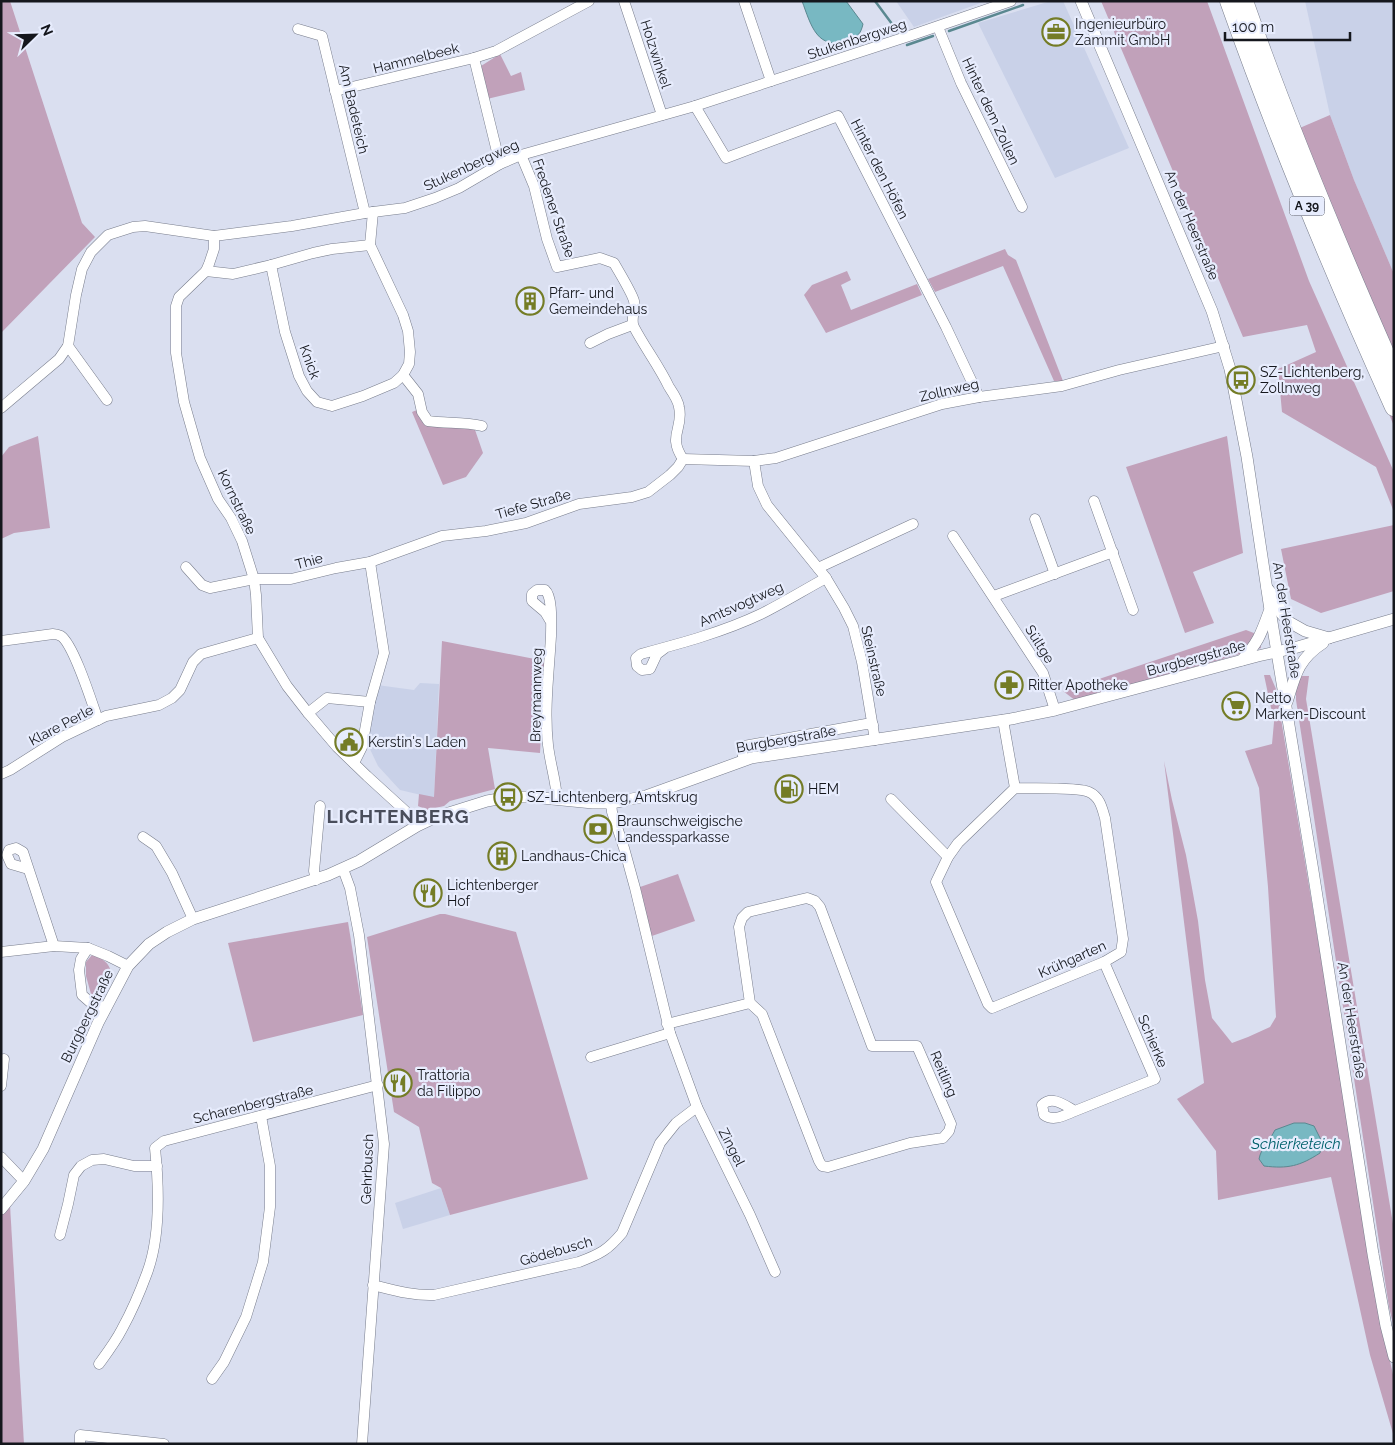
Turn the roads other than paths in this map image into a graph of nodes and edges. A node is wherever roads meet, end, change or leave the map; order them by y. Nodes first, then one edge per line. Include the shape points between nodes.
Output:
1 (589, 1) edge
2 (624, 1) edge
3 (744, 1) edge
4 (1011, 1) edge
5 (1081, 1) edge
6 (1229, 1) edge
7 (1244, 1) edge
8 (938, 27) junction
9 (298, 29) dead end
10 (474, 58) junction
11 (771, 81) junction
12 (336, 91) junction
13 (695, 106) junction
14 (662, 114) junction
15 (522, 155) junction
16 (500, 164) junction
17 (1022, 206) dead end
18 (369, 213) junction
19 (214, 236) junction
20 (370, 245) junction
21 (271, 265) junction
22 (206, 271) junction
23 (632, 325) junction
24 (590, 343) dead end
25 (68, 346) junction
26 (1224, 346) junction
27 (1394, 373) edge
28 (403, 375) junction
29 (979, 397) junction
30 (107, 400) dead end
31 (1394, 407) edge
32 (1, 408) edge
33 (482, 426) dead end
34 (683, 459) junction
35 (754, 461) junction
36 (1094, 501) dead end
37 (1035, 519) dead end
38 (913, 524) dead end
39 (953, 536) dead end
40 (1113, 552) junction
41 (370, 562) junction
42 (186, 567) dead end
43 (818, 568) junction
44 (1055, 574) junction
45 (826, 578) junction
46 (254, 579) junction
47 (1267, 588) junction
48 (994, 596) junction
49 (1133, 610) dead end
50 (1270, 610) junction
51 (1394, 619) edge
52 (551, 622) dead end
53 (258, 638) junction
54 (1330, 638) junction
55 (1, 641) edge
56 (665, 648) dead end
57 (1277, 652) junction
58 (1242, 660) junction
59 (370, 702) junction
60 (1286, 706) junction
61 (1055, 710) junction
62 (308, 714) junction
63 (98, 720) junction
64 (1004, 720) junction
65 (873, 725) junction
66 (875, 740) junction
67 (744, 760) junction
68 (354, 763) junction
69 (1, 774) edge
70 (1015, 788) junction
71 (557, 799) junction
72 (891, 799) dead end
73 (611, 803) junction
74 (320, 806) dead end
75 (417, 826) junction
76 (143, 837) dead end
77 (948, 857) junction
78 (28, 869) dead end
79 (343, 869) junction
80 (316, 880) junction
81 (193, 919) junction
82 (54, 946) junction
83 (88, 948) junction
84 (1, 952) edge
85 (1104, 962) junction
86 (128, 966) junction
87 (750, 1003) junction
88 (106, 1008) junction
89 (669, 1028) junction
90 (592, 1057) dead end
91 (4, 1059) dead end
92 (378, 1085) junction
93 (1, 1086) edge
94 (697, 1107) junction
95 (1075, 1111) dead end
96 (260, 1116) junction
97 (1, 1157) edge
98 (157, 1166) junction
99 (24, 1181) junction
100 (1, 1209) edge
101 (60, 1235) dead end
102 (775, 1272) dead end
103 (374, 1286) junction
104 (1394, 1357) edge
105 (99, 1364) dead end
106 (212, 1379) dead end
107 (80, 1444) edge
108 (164, 1444) edge
109 (362, 1444) edge

1 - 10 street, Hammelbeek via 496,51
2 - 14 street, Holzwinkel
3 - 11 street
4 - 8 street, Stukenbergweg
5 - 26 street, An der Heerstraße
6 - 31 highway, A 39 via 1304,198
7 - 27 highway, A 39 via 1316,192
8 - 11 street, Stukenbergweg
8 - 17 street, Hinter dem Zollen via 961,82
9 - 12 street, Am Badeteich via 322,36
10 - 12 street, Hammelbeek
10 - 16 street
11 - 13 street, Stukenbergweg
12 - 18 street, Am Badeteich
13 - 14 street, Stukenbergweg
13 - 29 street, Hinter den Höfen via 726,158 838,116
14 - 15 street, Stukenbergweg
15 - 16 street, Stukenbergweg
15 - 23 street, Fredener Straße via 557,267 600,258 614,264 634,301
16 - 18 street, Stukenbergweg via 435,198 405,208
18 - 19 street, Stukenbergweg
18 - 20 street
19 - 22 street, Kornstraße via 214,249
19 - 25 street, Stukenbergweg via 144,226 133,226 108,235 91,252 82,269
20 - 21 street via 332,249
20 - 28 street via 408,331 410,352
21 - 22 street via 232,274
21 - 28 street, Knick via 285,332 299,376 317,402 332,406 394,383
22 - 46 street, Kornstraße via 179,297 176,306 176,353 184,402 200,458 242,541
23 - 24 street
23 - 34 street via 678,402 680,414 676,440 677,450
25 - 30 street
25 - 32 street via 59,359
26 - 29 street, Zollnweg via 1062,386
26 - 47 street, An der Heerstraße via 1239,411
28 - 33 street via 418,394 422,412 428,421
29 - 35 street, Zollnweg via 930,407 776,458
34 - 35 street, Zollnweg
34 - 41 street, Tiefe Straße via 670,476 648,492 579,504 526,523 442,536
35 - 43 street, Steinstraße via 758,486 767,505
36 - 40 street
37 - 44 street
38 - 43 street
39 - 48 street, Sültge
40 - 44 street
40 - 49 street
41 - 46 street, Thie via 291,579
41 - 59 street via 384,653
42 - 46 street, Thie via 206,587
43 - 45 street, Steinstraße
44 - 48 street
45 - 56 street, Amtsvogtweg via 739,624
45 - 65 street, Steinstraße via 853,626
46 - 53 street, Kornstraße
47 - 50 street, An der Heerstraße
47 - 54 street via 1289,622 1305,631
48 - 61 street, Sültge via 1043,673
50 - 57 street, An der Heerstraße
50 - 58 street via 1260,638
51 - 54 street, Burgbergstraße
52 - 71 street, Breymannweg via 546,724
53 - 62 street, Kornstraße via 286,686
53 - 63 street, Klare Perle via 201,654 193,662 180,690 159,705
54 - 57 street, Burgbergstraße
54 - 60 street via 1312,650 1300,664
55 - 63 street via 60,635 82,673
57 - 58 street, Burgbergstraße
57 - 60 street, An der Heerstraße
58 - 61 street, Burgbergstraße
59 - 62 street via 328,698
59 - 68 street via 362,747
60 - 104 street, An der Heerstraße via 1373,1254
61 - 64 street, Burgbergstraße
62 - 68 street, Kornstraße
63 - 69 street, Klare Perle via 62,737
64 - 66 street, Burgbergstraße
64 - 70 street
65 - 66 street, Steinstraße
65 - 67 street via 744,746 741,747
66 - 67 street, Burgbergstraße
67 - 73 street, Burgbergstraße via 646,796
68 - 75 street, Kornstraße via 409,814
70 - 77 street, Krühgarten via 958,843
70 - 85 street, Krühgarten via 1089,792 1102,806 1123,939 1121,952
71 - 73 street, Burgbergstraße
71 - 75 street, Burgbergstraße via 500,798 450,812
72 - 77 street
73 - 89 street, Zingel
74 - 80 street
75 - 79 street, Burgbergstraße
76 - 81 street via 156,846
77 - 85 street, Krühgarten via 936,882 992,1008
78 - 82 street
79 - 80 street, Burgbergstraße
79 - 92 street, Gehrbusch via 359,935
80 - 81 street, Burgbergstraße
81 - 86 street, Burgbergstraße via 149,944
82 - 83 street
82 - 84 street
83 - 86 street
83 - 88 street via 79,970 82,994 90,1002
85 - 95 street, Schierke via 1155,1078
86 - 88 street, Burgbergstraße
87 - 87 street, Reitling via 762,1014 822,1166 910,1143 943,1138 949,1131 951,1124 917,1046 872,1046 815,901 807,898 748,912 742,918 739,927
87 - 89 street
88 - 99 street, Burgbergstraße via 49,1137
89 - 90 street
89 - 94 street, Zingel
91 - 93 street
92 - 96 street, Scharenbergstraße
92 - 103 street, Gehrbusch via 384,1144
94 - 102 street, Zingel
94 - 103 street, Gödebusch via 676,1123 660,1142 622,1233 598,1255 434,1295 406,1294
96 - 98 street, Scharenbergstraße via 164,1141 155,1148
96 - 106 street via 270,1166 270,1207 263,1262 246,1318
97 - 99 street
98 - 101 street via 134,1166 104,1159 92,1160 81,1166 74,1175
98 - 105 street via 157,1217 148,1272 122,1330
99 - 100 street, Burgbergstraße
103 - 109 street, Gehrbusch
107 - 108 street via 80,1435

